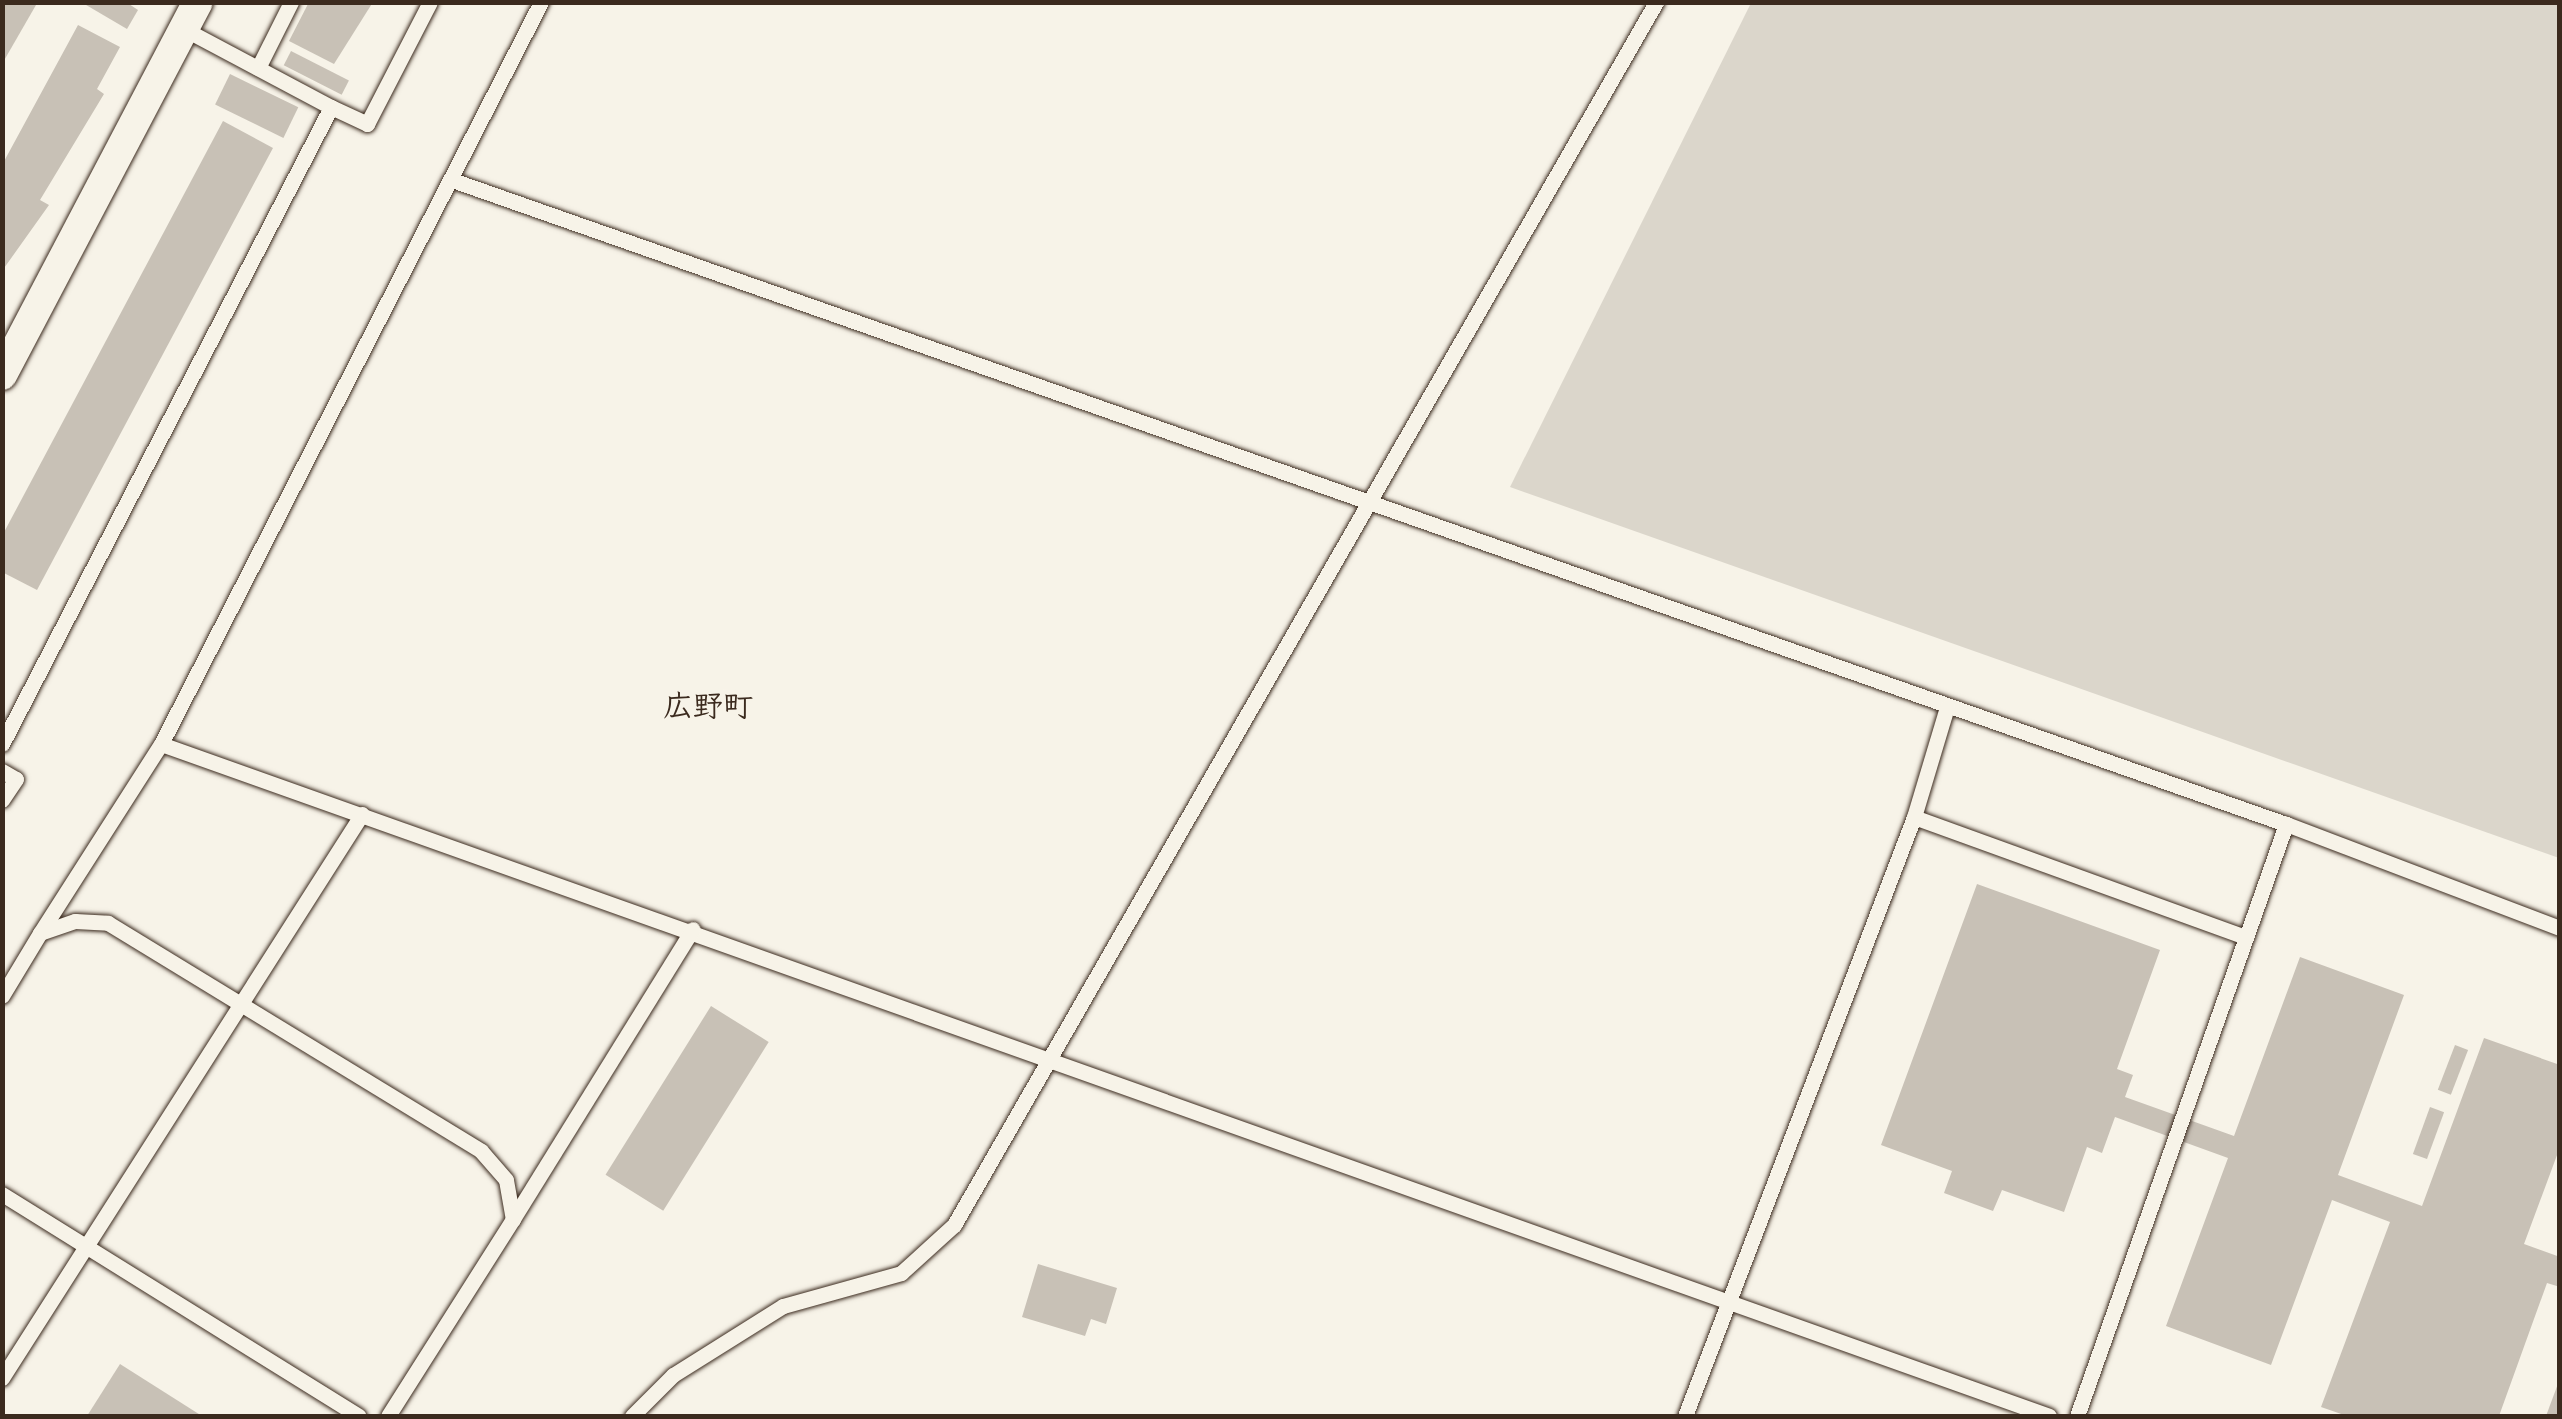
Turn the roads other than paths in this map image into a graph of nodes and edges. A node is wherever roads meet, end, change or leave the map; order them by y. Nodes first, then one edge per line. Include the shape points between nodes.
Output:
1 (291, 2) edge
2 (430, 2) edge
3 (541, 2) edge
4 (1656, 2) edge
5 (191, 16) edge
6 (258, 68) junction
7 (331, 107) junction
8 (452, 180) junction
9 (2, 375) edge
10 (1370, 499) junction
11 (1947, 707) junction
12 (2, 744) edge
13 (161, 744) junction
14 (2, 771) edge
15 (2, 800) edge
16 (362, 814) junction
17 (1914, 817) junction
18 (2286, 824) junction
19 (693, 928) junction
20 (2560, 928) edge
21 (40, 934) junction
22 (2246, 937) junction
23 (2, 996) edge
24 (239, 1002) junction
25 (1052, 1062) junction
26 (2, 1194) edge
27 (513, 1219) junction
28 (85, 1245) junction
29 (1729, 1300) junction
30 (2, 1378) edge
31 (359, 1416) edge
32 (388, 1416) edge
33 (632, 1416) edge
34 (1686, 1416) edge
35 (2049, 1416) edge
36 (2077, 1416) edge

1 - 6 lane
2 - 7 lane via 367,124
3 - 8 lane
4 - 10 lane
5 - 6 lane
5 - 9 street
6 - 7 lane
7 - 12 lane
8 - 10 lane
8 - 13 lane
10 - 11 lane
10 - 25 lane
11 - 17 lane
11 - 18 lane
13 - 16 lane
13 - 21 lane
14 - 15 lane via 16,778
16 - 19 lane
16 - 24 lane
17 - 22 lane
17 - 29 lane
18 - 20 lane
18 - 22 lane
19 - 25 lane
19 - 27 lane
21 - 23 lane
21 - 24 lane via 75,922 108,923
22 - 36 lane
24 - 27 lane via 481,1152 506,1180
24 - 28 lane
25 - 29 lane
25 - 33 lane via 954,1225 901,1273 784,1306 672,1375
26 - 28 lane
27 - 32 lane
28 - 30 lane
28 - 31 lane
29 - 34 lane
29 - 35 lane

